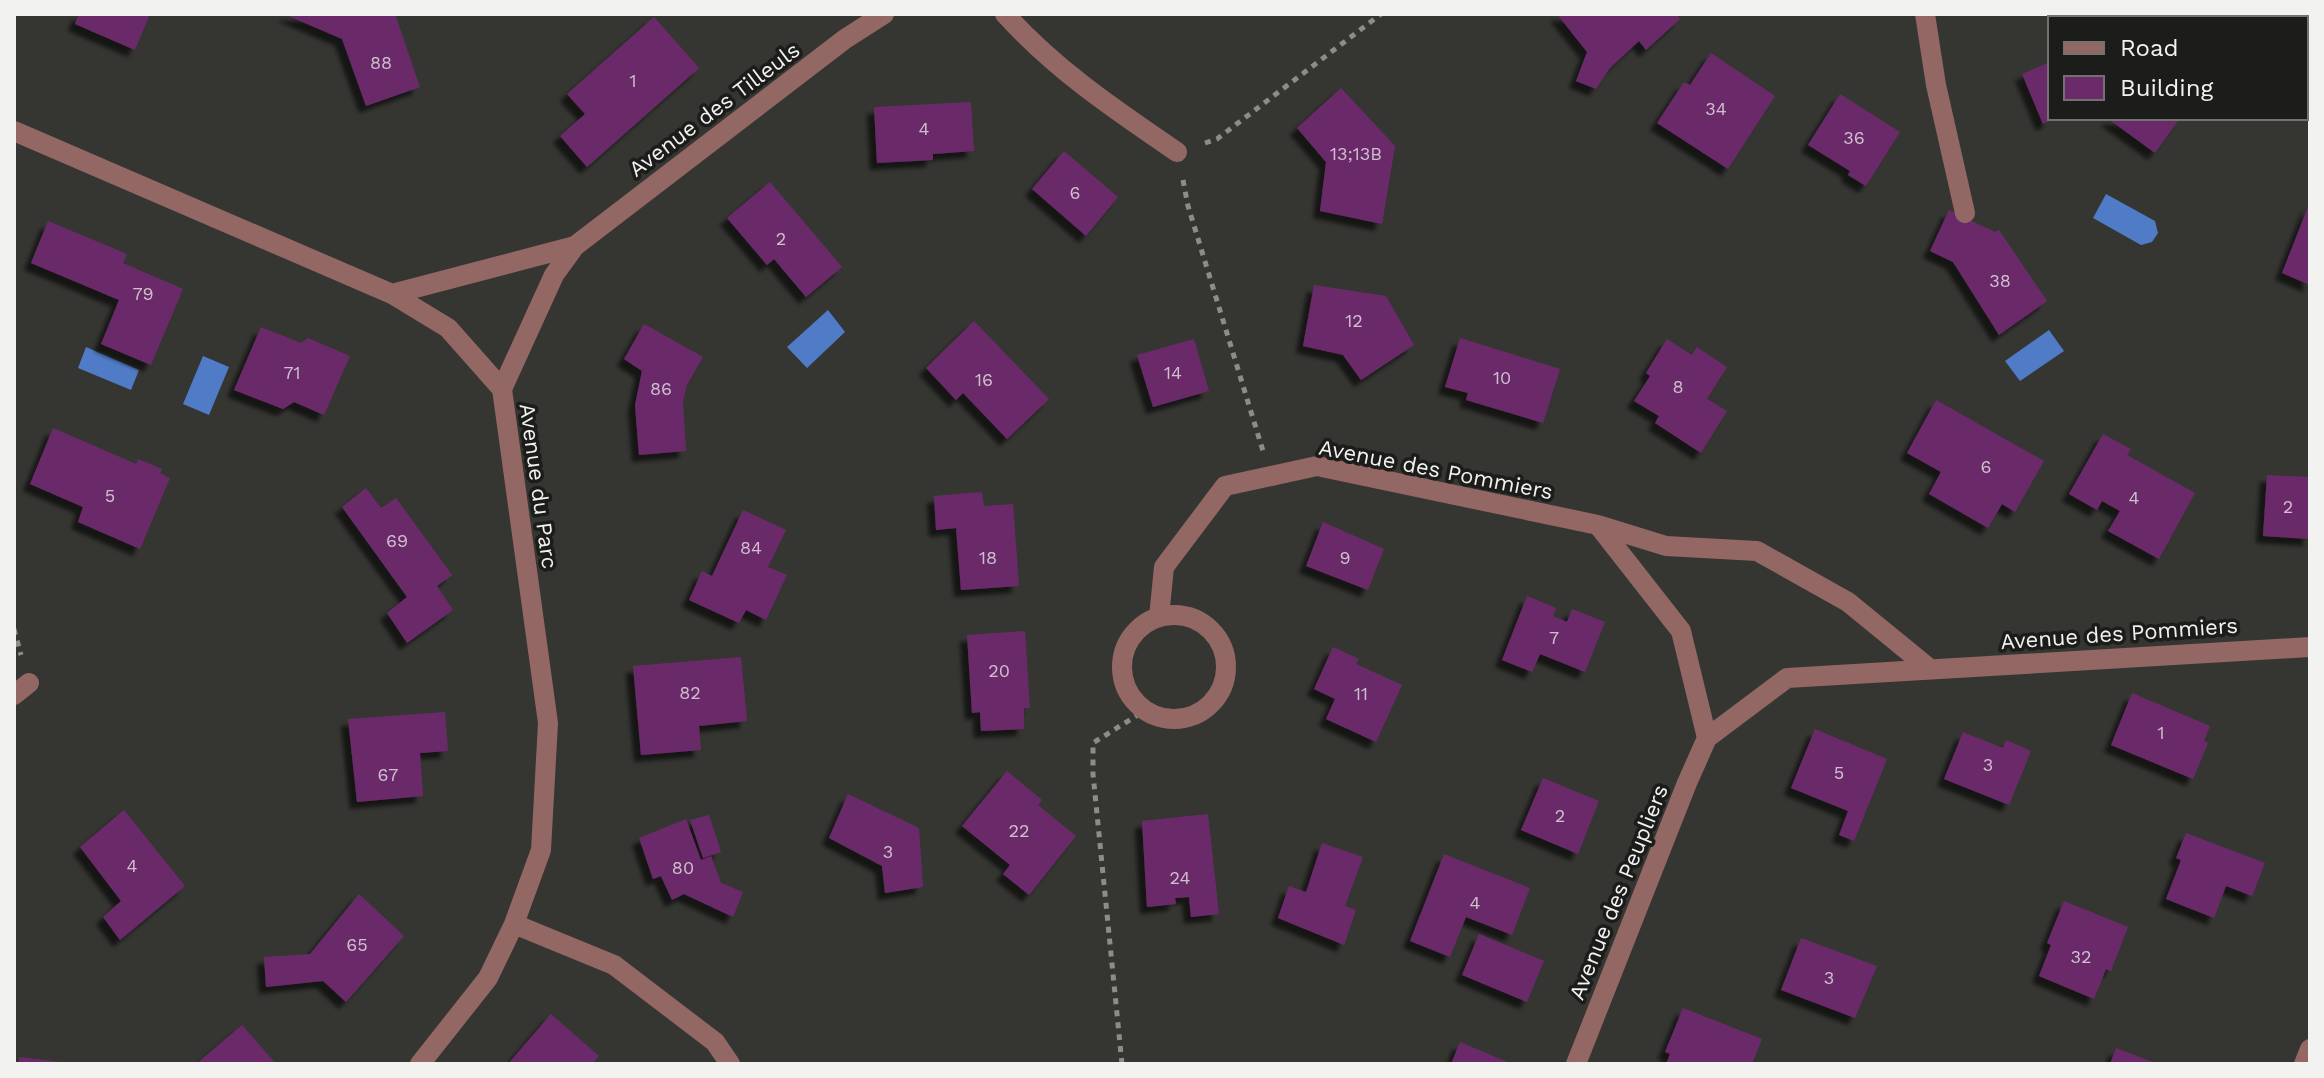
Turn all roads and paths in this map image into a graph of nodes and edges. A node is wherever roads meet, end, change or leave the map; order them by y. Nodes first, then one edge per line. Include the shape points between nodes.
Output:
1 (884, 14) edge
2 (1005, 14) edge
3 (1381, 14) edge
4 (1925, 14) edge
5 (14, 131) edge
6 (1177, 152) junction
7 (1965, 213) dead end
8 (575, 246) junction
9 (392, 294) junction
10 (502, 389) junction
11 (1271, 474) junction
12 (1598, 525) junction
13 (1159, 617) junction
14 (2310, 647) edge
15 (1930, 669) junction
16 (1144, 711) junction
17 (1707, 738) junction
18 (514, 924) junction
19 (2310, 1049) edge
20 (420, 1064) edge
21 (730, 1064) edge
22 (1122, 1064) edge
23 (1576, 1064) edge
24 (2304, 1064) edge

1 - 8 street, Avenue des Tilleuls
2 - 6 street via 1093,95
3 - 6 path via 1217,139
4 - 7 street
5 - 9 street, Avenue du Parc
6 - 11 path via 1188,206
8 - 9 street, Avenue des Tilleuls
8 - 10 street, Avenue des Tilleuls via 554,275
9 - 10 street, Avenue du Parc via 448,328
10 - 18 street, Avenue du Parc via 548,723 541,850
11 - 12 street, Avenue des Pommiers via 1317,466
11 - 13 street, Avenue des Pommiers via 1225,486 1164,567
12 - 15 street, Avenue des Pommiers via 1666,546 1757,551 1848,602
12 - 17 street via 1681,631
13 - 16 street via 1141,626 1122,657 1122,678
13 - 16 street via 1200,621 1215,633 1227,669 1210,707 1186,719 1161,719
14 - 15 street, Avenue des Pommiers
15 - 17 street, Avenue des Pommiers via 1787,678
16 - 22 path via 1093,743
17 - 23 street, Avenue des Peupliers
18 - 20 street, Avenue du Parc via 488,978
18 - 21 street via 614,965 715,1042
19 - 24 street

